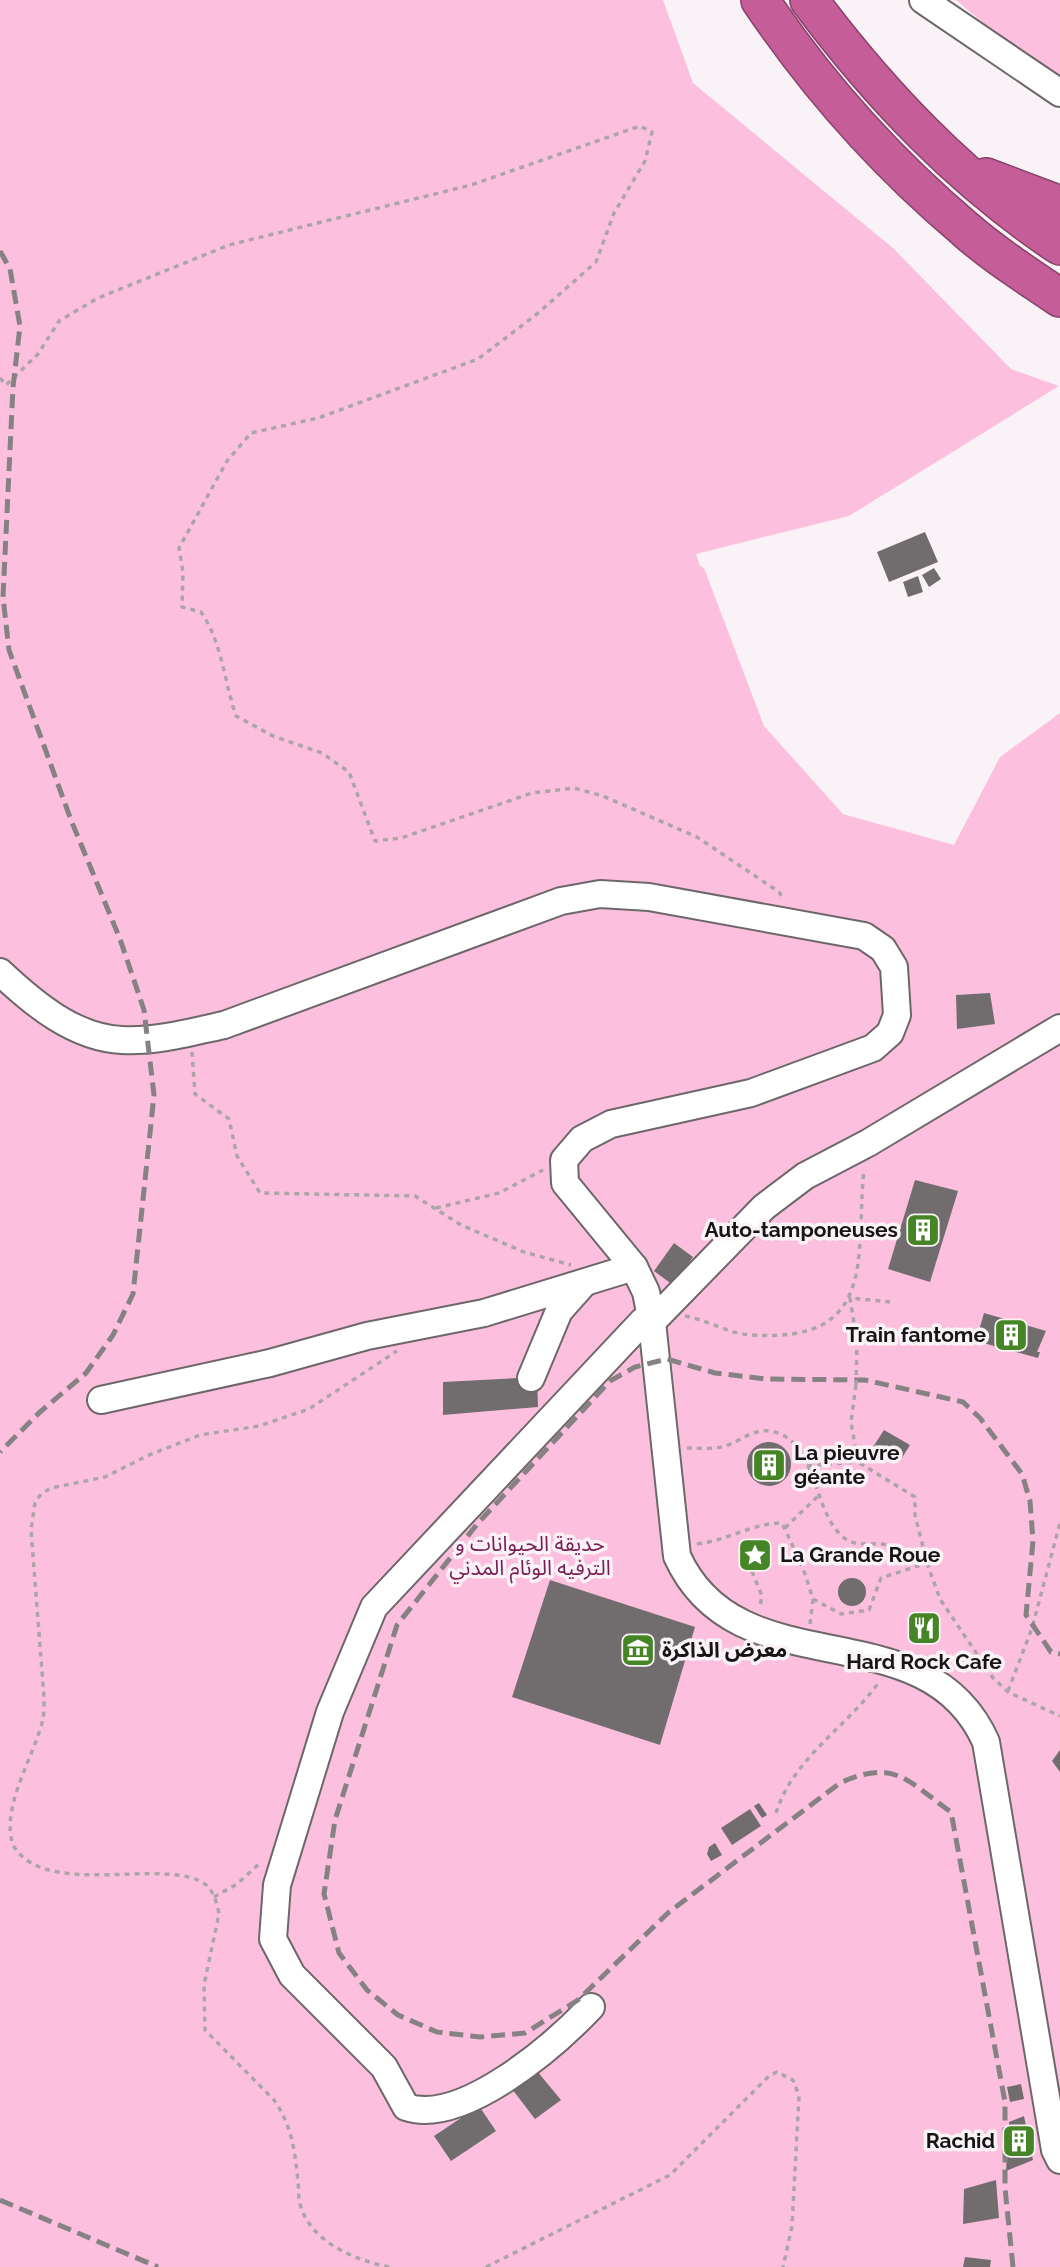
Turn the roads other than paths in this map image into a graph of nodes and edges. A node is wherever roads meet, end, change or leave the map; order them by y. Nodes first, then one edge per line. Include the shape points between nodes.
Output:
1 (760, 0) edge
2 (808, 0) edge
3 (923, 0) edge
4 (1060, 93) edge
5 (946, 159) junction
6 (1060, 205) edge
7 (1060, 246) edge
8 (1060, 298) edge
9 (0, 972) edge
10 (1060, 1028) edge
11 (635, 1267) junction
12 (579, 1274) junction
13 (651, 1320) junction
14 (531, 1378) dead end
15 (101, 1400) dead end
16 (590, 2007) dead end
17 (1058, 2161) edge

1 - 8 highway via 798,55 887,156 966,230
2 - 5 highway via 851,57
3 - 4 street
5 - 6 highway
5 - 7 highway via 1020,220
9 - 11 street via 31,1001 76,1029 121,1041 191,1032 263,1011 561,901 600,894 649,897 864,936 883,949 894,967 897,1015 890,1032 873,1048 751,1093 611,1124 582,1139 564,1160 565,1183
10 - 13 street via 805,1176 764,1207
11 - 12 street
11 - 13 street
12 - 14 street
12 - 15 street via 484,1313
13 - 16 street via 643,1321 374,1607 330,1712 277,1885 273,1939 292,1975 384,2067 406,2107 422,2112 479,2094 551,2045
13 - 17 street via 675,1542 685,1575 728,1617 796,1642 866,1655 923,1673 952,1692 975,1717 986,1742

